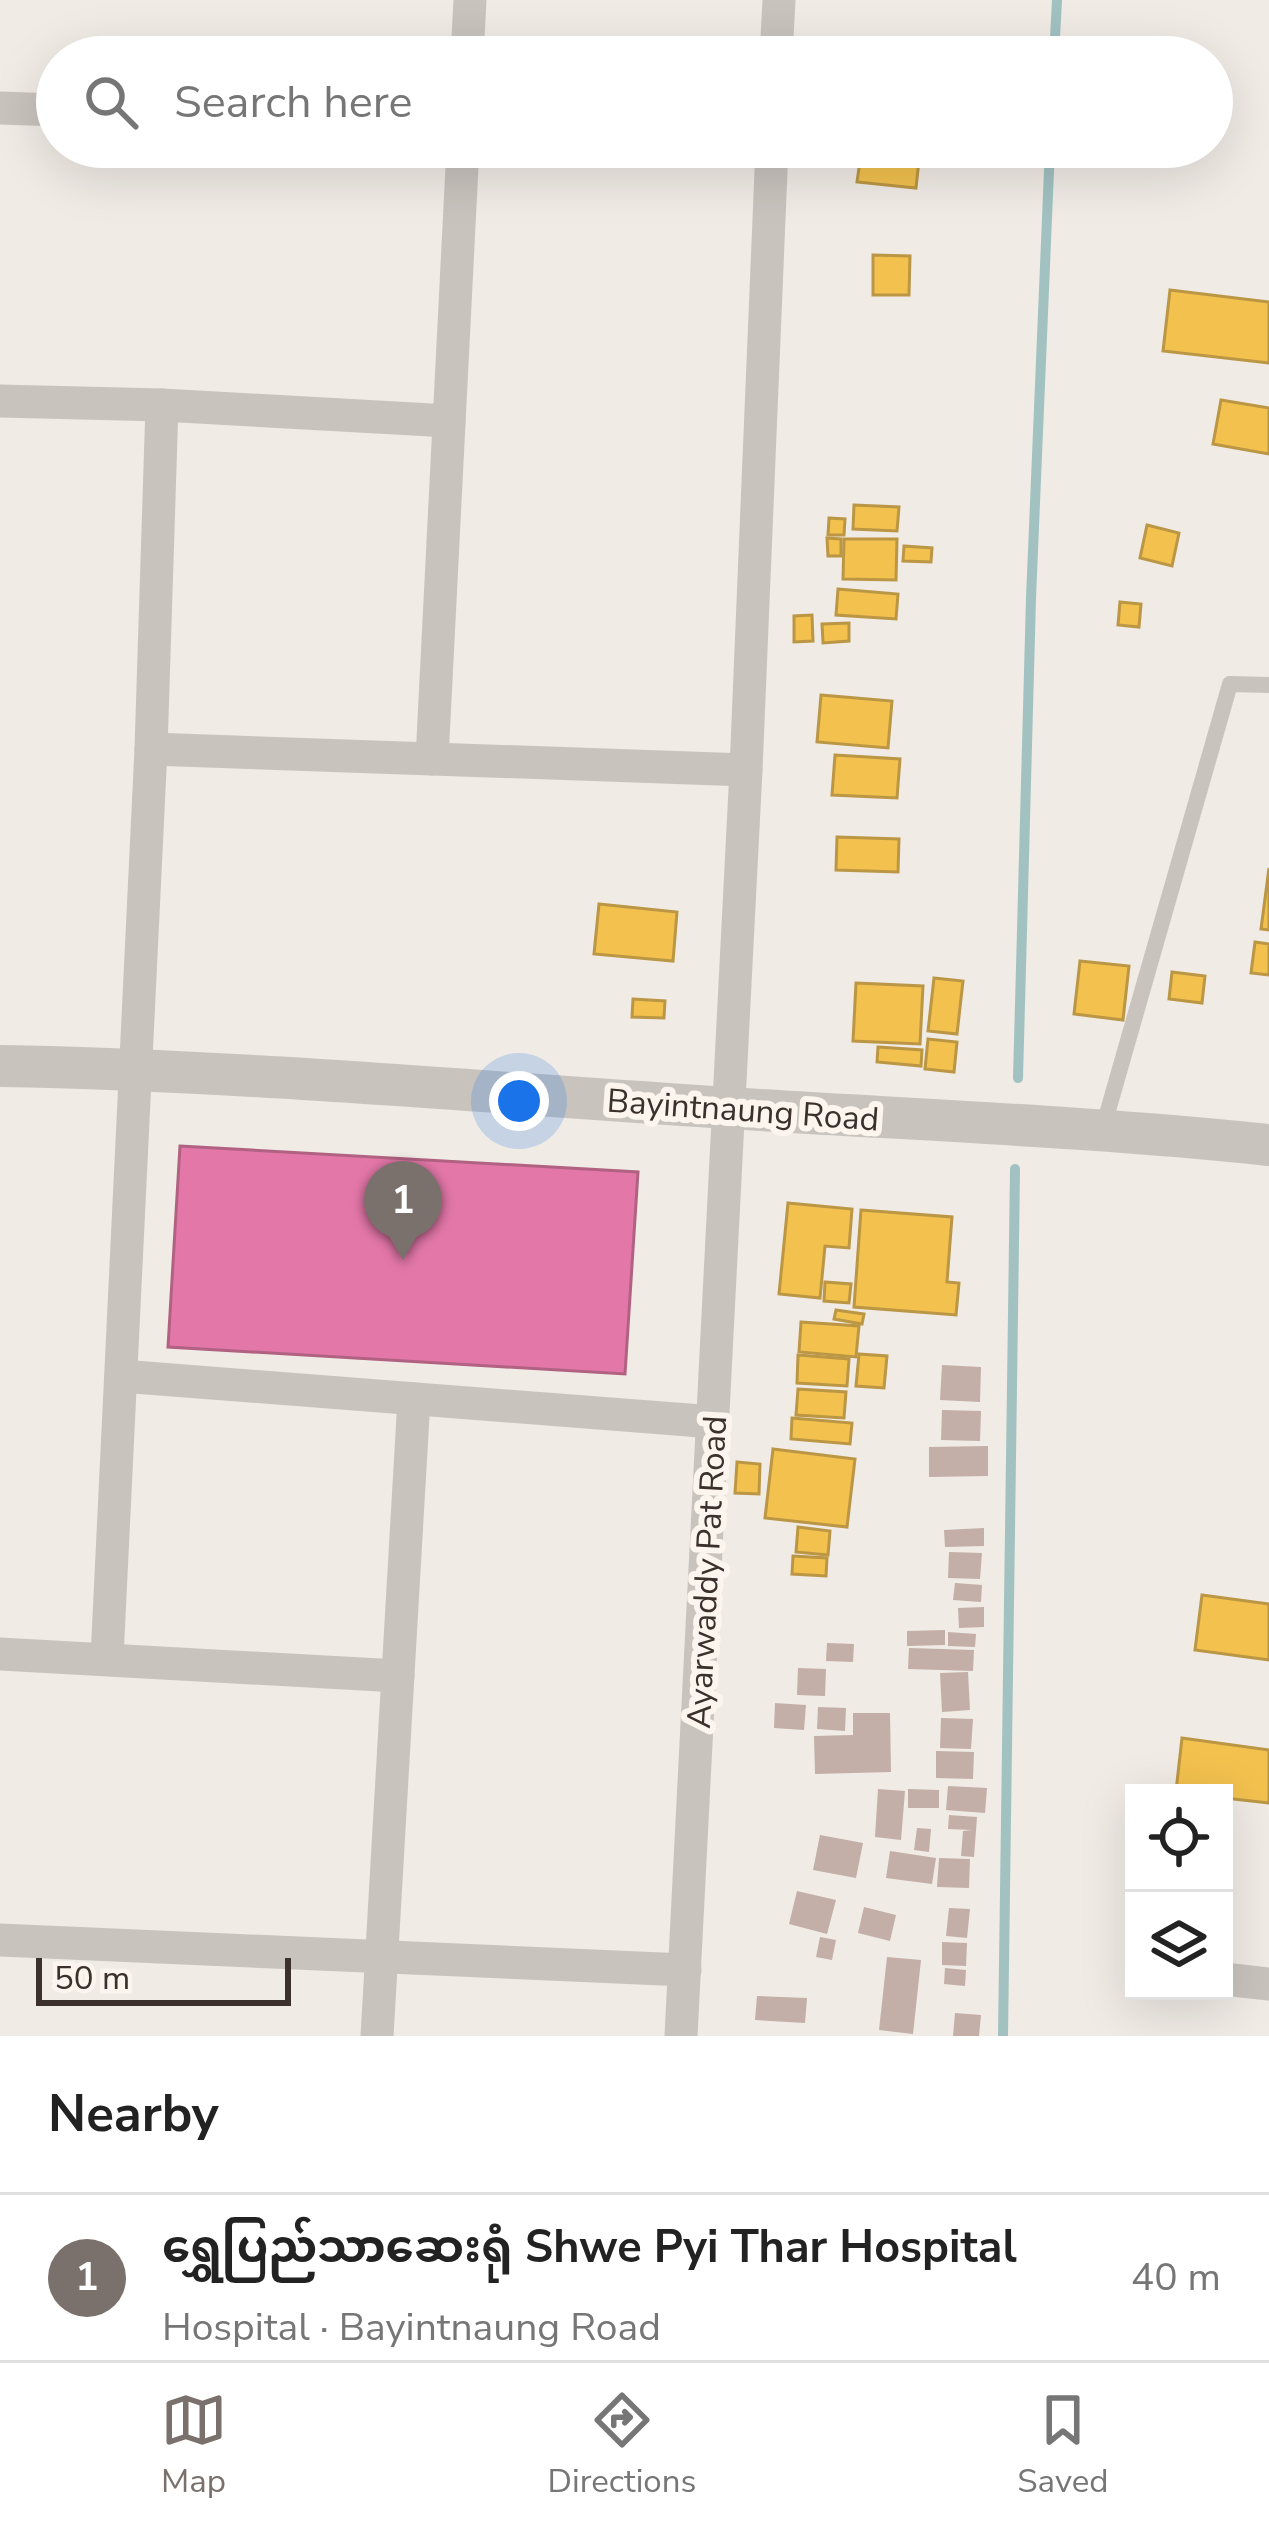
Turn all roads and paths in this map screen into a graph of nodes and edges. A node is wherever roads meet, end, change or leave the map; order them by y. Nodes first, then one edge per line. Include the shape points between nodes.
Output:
1 (470, 0) edge
2 (779, 0) edge
3 (468, 36) edge
4 (777, 36) edge
5 (0, 108) edge
6 (36, 109) edge
7 (462, 168) edge
8 (771, 168) edge
9 (0, 401) edge
10 (161, 405) junction
11 (449, 421) junction
12 (1269, 685) edge
13 (151, 749) junction
14 (432, 759) junction
15 (746, 770) junction
16 (0, 1066) edge
17 (136, 1068) junction
18 (729, 1108) junction
19 (1103, 1128) junction
20 (1269, 1145) edge
21 (121, 1376) junction
22 (414, 1399) junction
23 (714, 1422) junction
24 (0, 1654) edge
25 (107, 1658) junction
26 (398, 1676) junction
27 (0, 1940) edge
28 (382, 1958) junction
29 (685, 1970) junction
30 (1233, 1980) edge
31 (1269, 1984) edge
32 (377, 2036) edge
33 (681, 2036) edge

1 - 3 street
2 - 4 street
5 - 6 street
7 - 11 street
8 - 15 street, Ayarwaddy Pat Road
9 - 10 street
10 - 11 street
10 - 13 street
11 - 14 street
12 - 19 lane via 1230,684
13 - 14 street
13 - 17 street
14 - 15 street
15 - 18 street, Ayarwaddy Pat Road
16 - 17 street, Bayintnaung Road
17 - 18 street, Bayintnaung Road
17 - 21 street
18 - 19 street, Bayintnaung Road
18 - 23 street, Ayarwaddy Pat Road
19 - 20 street, Bayintnaung Road
21 - 22 street
21 - 25 street
22 - 23 street
22 - 26 street
23 - 29 street, Ayarwaddy Pat Road
24 - 25 street
25 - 26 street
26 - 28 street
27 - 28 street
28 - 29 street
28 - 32 street
29 - 33 street, Ayarwaddy Pat Road
30 - 31 street

